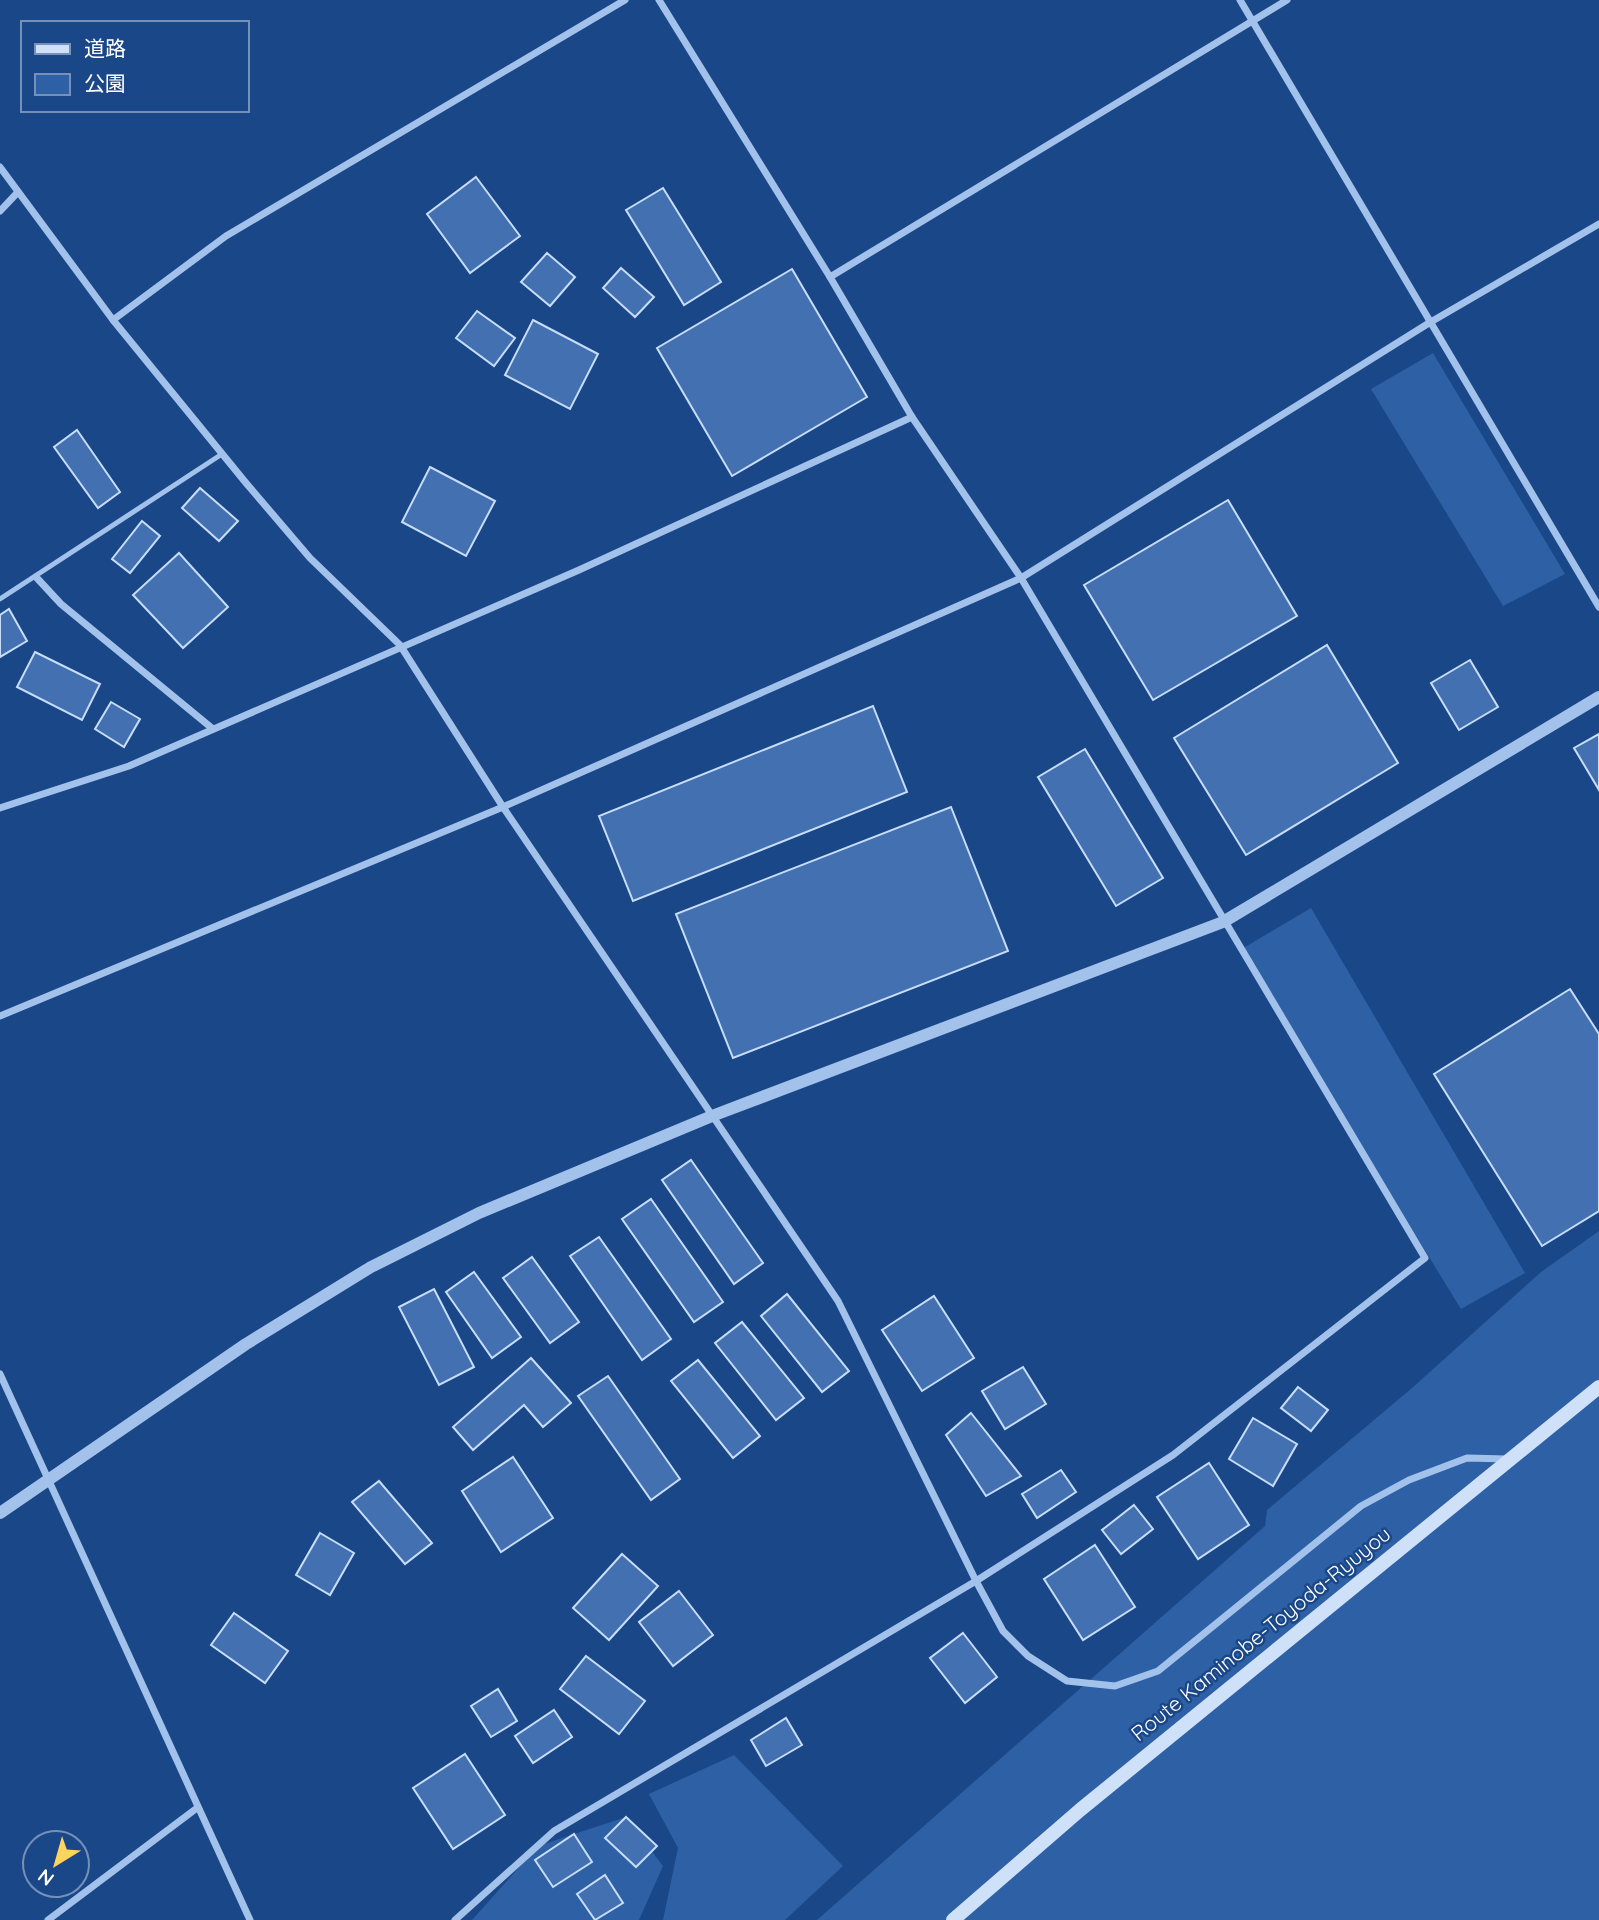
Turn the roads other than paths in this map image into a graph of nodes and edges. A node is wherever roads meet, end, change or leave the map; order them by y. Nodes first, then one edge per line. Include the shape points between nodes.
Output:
1 (625, 0) edge
2 (659, 0) edge
3 (1240, 0) edge
4 (1287, 0) edge
5 (1253, 21) junction
6 (0, 167) edge
7 (18, 192) junction
8 (0, 211) edge
9 (1599, 224) edge
10 (830, 277) junction
11 (113, 320) junction
12 (1429, 323) junction
13 (912, 417) junction
14 (222, 454) junction
15 (36, 577) junction
16 (1021, 578) junction
17 (0, 599) edge
18 (1599, 607) edge
19 (400, 645) junction
20 (1599, 697) edge
21 (212, 729) junction
22 (503, 807) junction
23 (0, 808) edge
24 (1223, 922) junction
25 (0, 1016) edge
26 (712, 1116) junction
27 (0, 1374) edge
28 (1599, 1387) edge
29 (1508, 1459) junction
30 (48, 1478) junction
31 (0, 1513) edge
32 (976, 1581) junction
33 (197, 1808) junction
34 (48, 1920) edge
35 (250, 1920) edge
36 (455, 1920) edge
37 (954, 1920) edge

1 - 11 street via 226,236
2 - 10 street
3 - 5 street
4 - 5 street
5 - 10 street
5 - 12 street
6 - 7 street
7 - 8 street
7 - 11 street
9 - 12 street
10 - 13 street
11 - 14 street
12 - 16 street
12 - 18 street
13 - 16 street
13 - 19 street via 579,570
14 - 15 lane
14 - 19 street via 310,558
15 - 17 lane
15 - 21 street via 61,604
16 - 22 street
16 - 24 street
19 - 21 street
19 - 22 street
20 - 24 street
21 - 23 street via 130,766
22 - 25 street
22 - 26 street
24 - 26 street
24 - 32 street via 1425,1258 1172,1455
26 - 30 street via 479,1213 371,1267 246,1344
26 - 32 street via 838,1301
27 - 30 street
28 - 29 main road, Route Kaminobe-Toyoda-Ryuyou
29 - 32 street via 1467,1458 1409,1480 1362,1506 1158,1671 1115,1686 1067,1681 1028,1656 1003,1631
29 - 37 main road, Route Kaminobe-Toyoda-Ryuyou via 1080,1810
30 - 31 street
30 - 33 street
32 - 36 street via 554,1831
33 - 34 street
33 - 35 street

